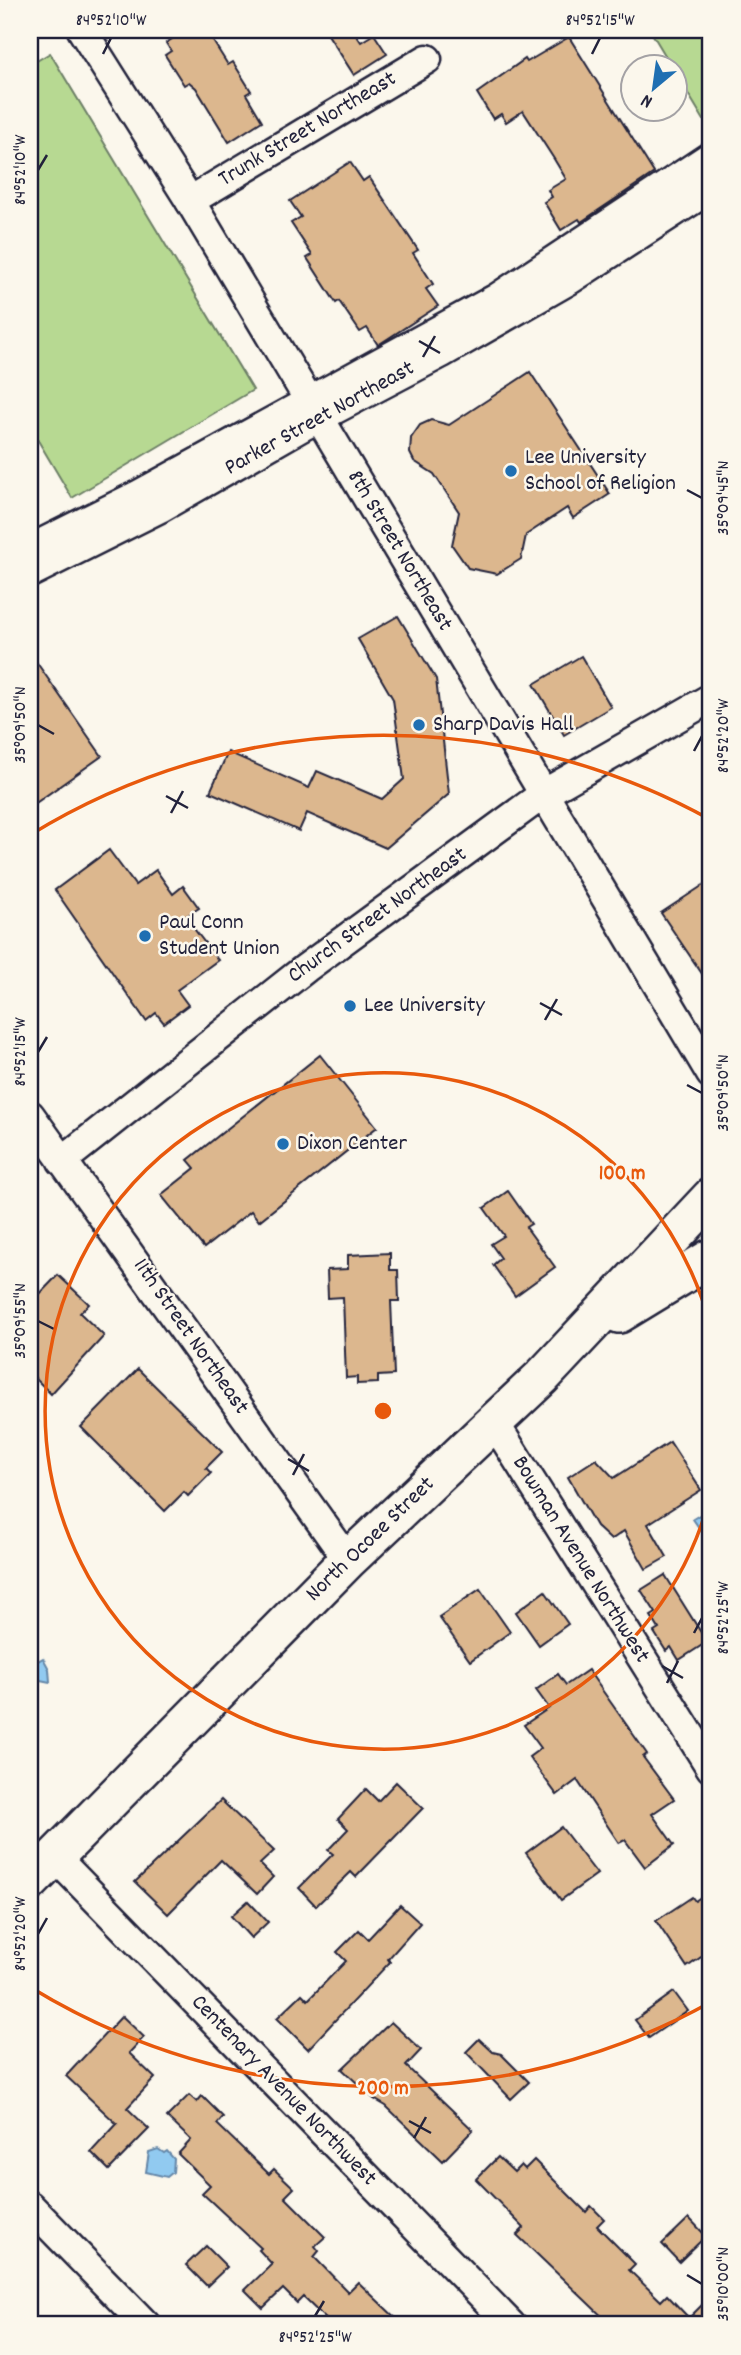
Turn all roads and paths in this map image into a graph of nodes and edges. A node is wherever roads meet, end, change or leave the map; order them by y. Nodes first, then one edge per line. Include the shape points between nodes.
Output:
1 (82, 30) edge
2 (427, 59) dead end
3 (711, 156) edge
4 (711, 188) edge
5 (190, 201) junction
6 (313, 409) junction
7 (30, 549) edge
8 (30, 573) edge
9 (711, 698) edge
10 (545, 793) junction
11 (711, 1074) edge
12 (30, 1115) edge
13 (62, 1161) junction
14 (711, 1197) edge
15 (711, 1258) edge
16 (542, 1377) junction
17 (494, 1422) junction
18 (348, 1560) junction
19 (711, 1768) edge
20 (42, 1869) edge
21 (30, 2206) edge
22 (146, 2325) edge
23 (511, 2325) edge

1 - 5 street, 8th Street Northeast
2 - 5 street, Trunk Street Northeast
3 - 6 street, Parker Street Northeast via 496,298 410,346
4 - 6 street, Parker Street Northeast via 571,279 442,353
5 - 6 street, 8th Street Northeast
6 - 7 street, Parker Street Northeast
6 - 8 street, Parker Street Northeast via 160,508
6 - 10 street, 8th Street Northeast
9 - 10 street, Church Street Northeast
10 - 11 street, 8th Street Northeast
10 - 13 street, Church Street Northeast via 306,968
12 - 13 street, 11th Street Northeast
13 - 18 street, 11th Street Northeast
14 - 16 main road, North Ocoee Street
15 - 16 main road via 627,1308
16 - 17 main road, North Ocoee Street
17 - 18 main road, North Ocoee Street
17 - 19 street, Bowman Avenue Northwest
18 - 20 main road, North Ocoee Street
20 - 23 street, Centenary Avenue Northwest
21 - 22 street

